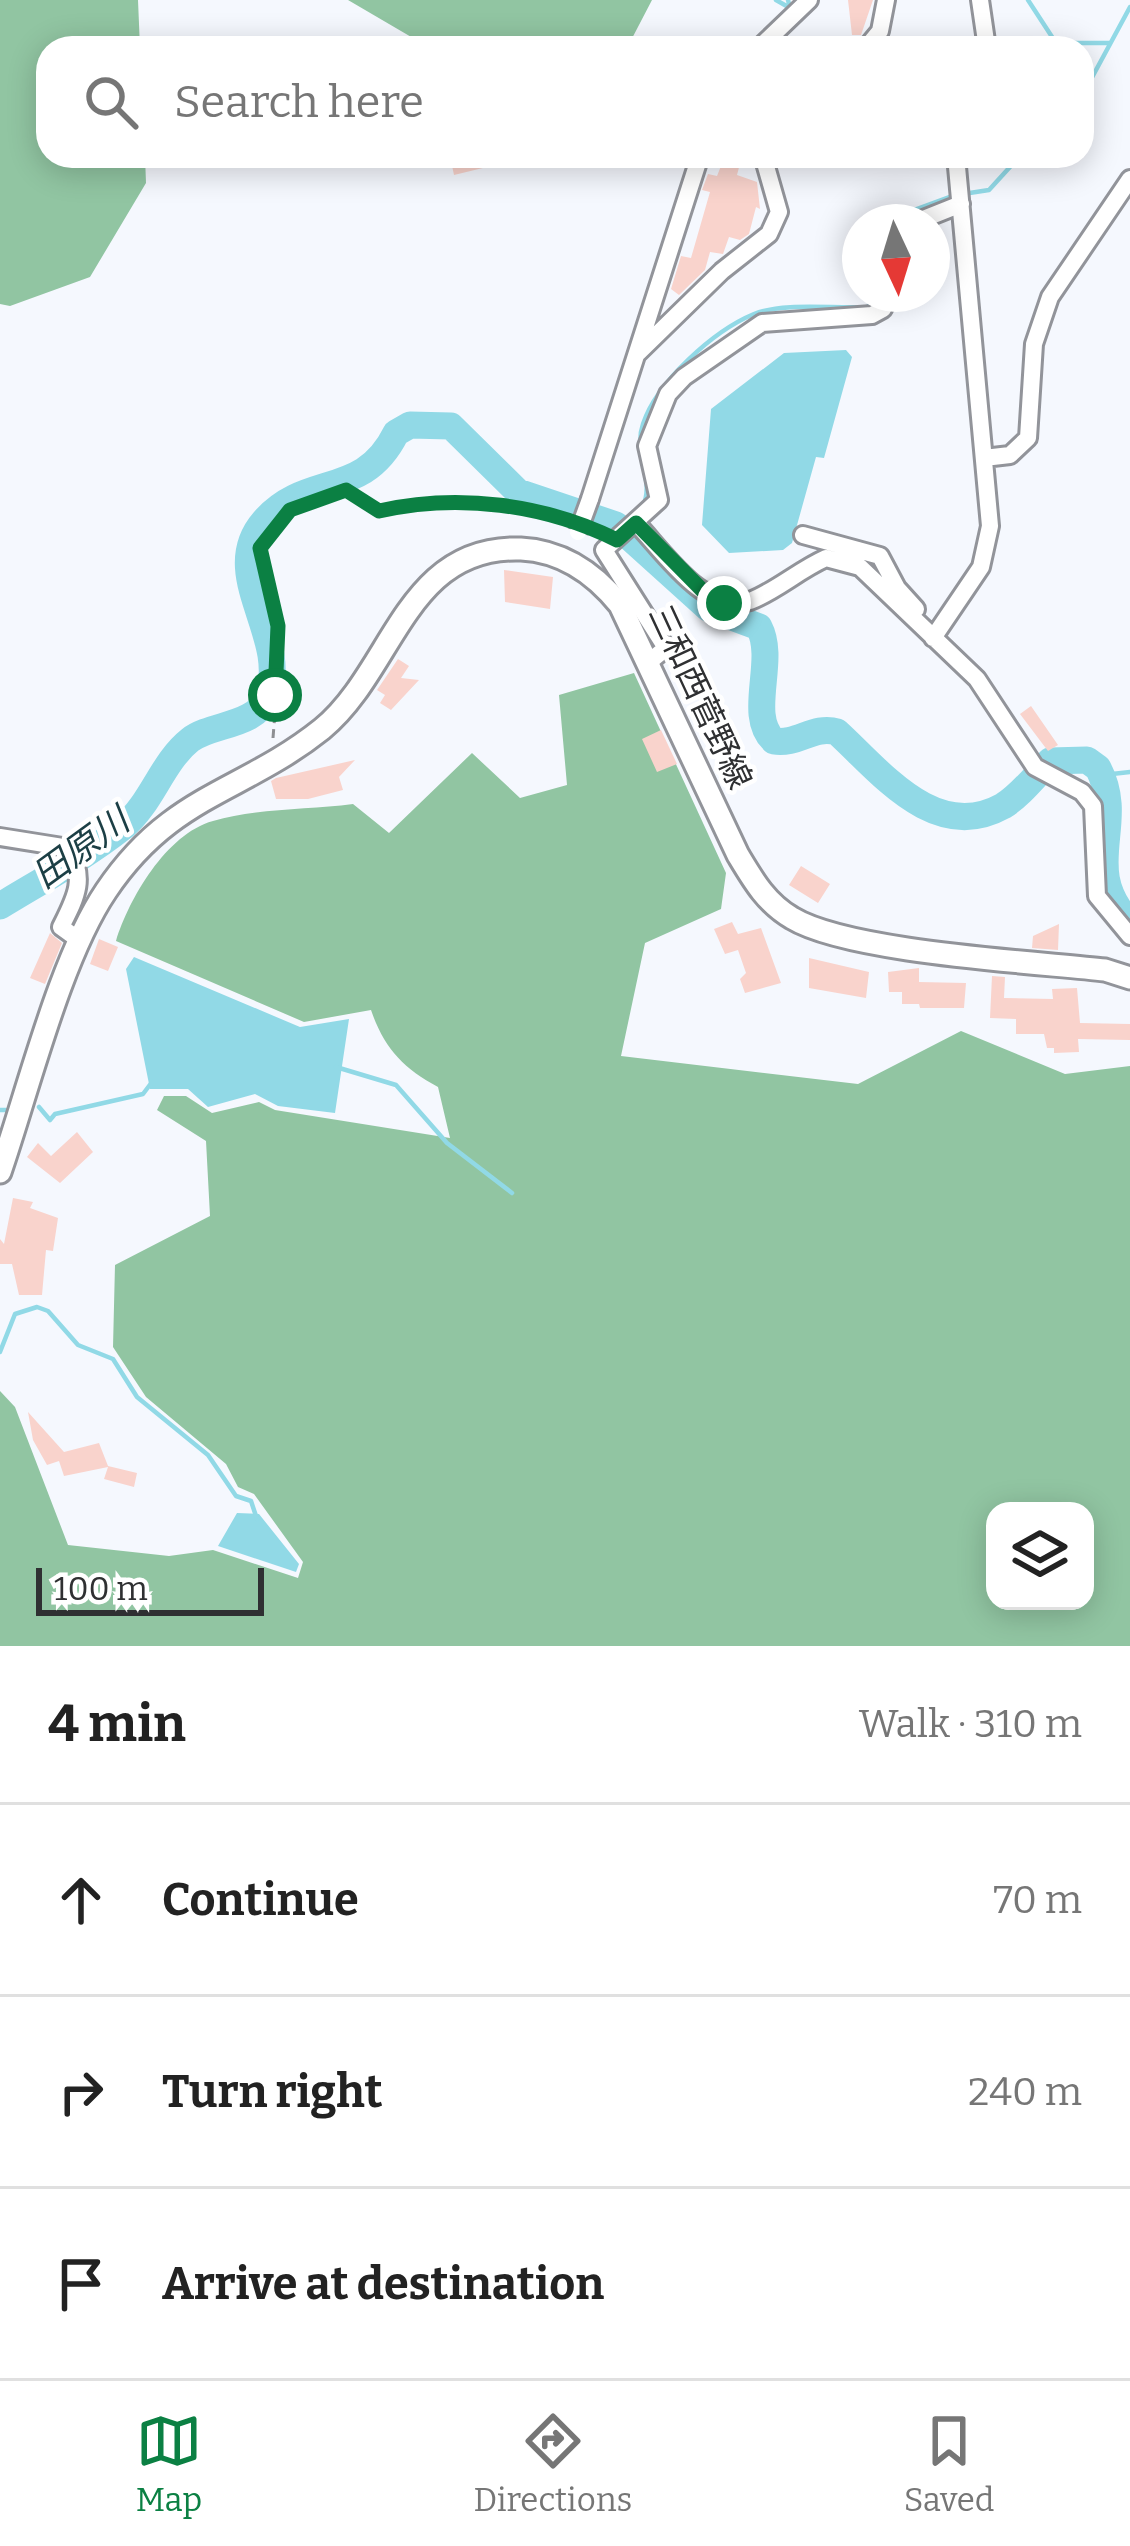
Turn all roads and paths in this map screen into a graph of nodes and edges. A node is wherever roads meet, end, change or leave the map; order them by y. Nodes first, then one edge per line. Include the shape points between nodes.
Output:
1 (809, 0) edge
2 (886, 0) edge
3 (980, 0) edge
4 (777, 36) edge
5 (876, 36) edge
6 (985, 36) edge
7 (696, 168) edge
8 (767, 168) edge
9 (957, 168) edge
10 (1130, 179) edge
11 (960, 197) junction
12 (948, 204) edge
13 (878, 312) edge
14 (638, 353) junction
15 (984, 458) junction
16 (576, 527) junction
17 (630, 529) junction
18 (803, 535) dead end
19 (568, 562) junction
20 (936, 633) junction
21 (649, 662) junction
22 (277, 756) junction
23 (0, 837) edge
24 (1130, 936) edge
25 (80, 940) junction
26 (1130, 977) edge
27 (0, 1172) edge

1 - 4 street
2 - 5 street
3 - 6 street
7 - 14 street
8 - 14 street via 779,212 769,234
9 - 11 street
10 - 15 street via 1064,269 1040,322 1028,438 1010,455
11 - 12 street
11 - 15 street
13 - 17 street via 762,323 684,377 647,446 659,500
14 - 16 street, bridge
15 - 20 street via 990,526 980,567
16 - 19 street
16 - 22 path via 472,501 379,511 346,490 290,510 260,548 280,647
17 - 20 street via 724,603 754,600 807,567 842,560
17 - 21 street via 604,550 666,648
18 - 20 street via 880,556
19 - 21 main road, 三和西菅野線 via 610,592
19 - 22 main road, 三和西菅野線 via 506,549 445,569 421,590 344,710
20 - 24 street via 1040,771 1094,806 1097,896
21 - 26 main road, 三和西菅野線 via 738,855 762,894 788,916 854,939
22 - 25 main road, 三和西菅野線 via 161,826 104,892
23 - 25 street via 69,848 80,889 61,927
25 - 27 main road, 三和西菅野線

